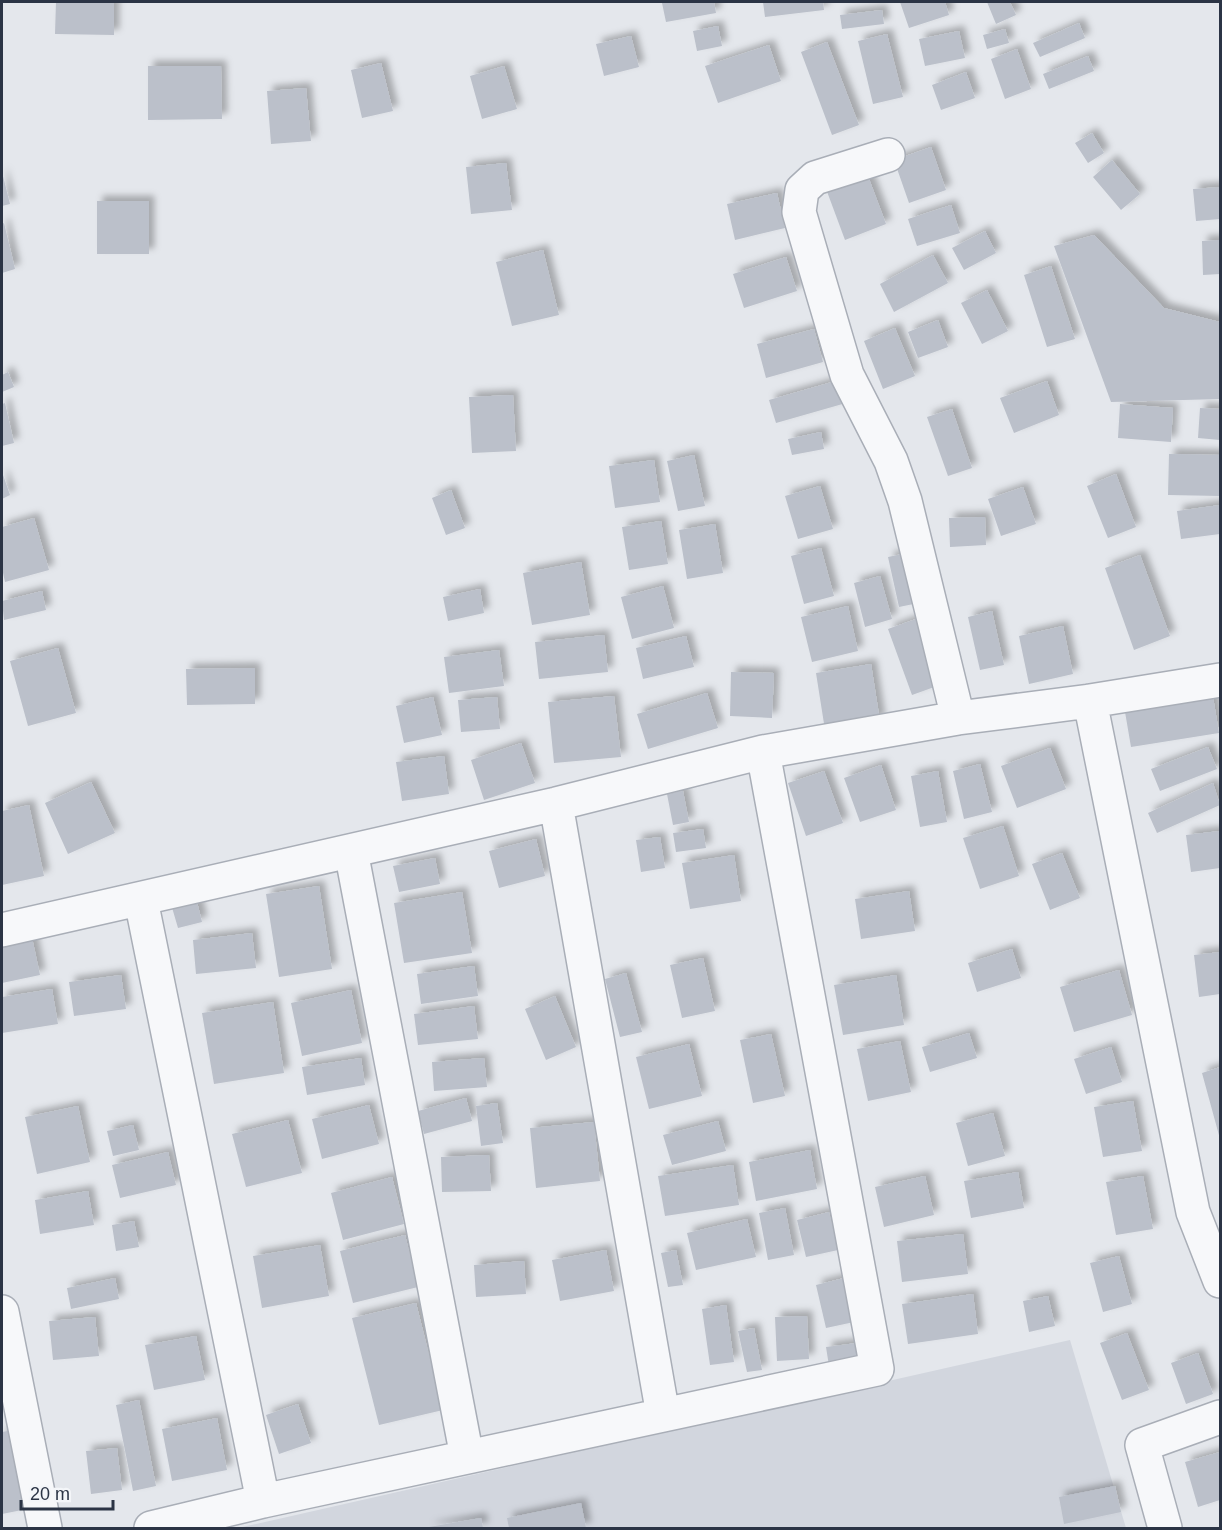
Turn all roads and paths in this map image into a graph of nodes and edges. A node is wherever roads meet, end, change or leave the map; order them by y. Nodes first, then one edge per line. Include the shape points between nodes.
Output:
1 (888, 155) dead end
2 (1221, 680) edge
3 (1090, 701) junction
4 (958, 718) junction
5 (763, 752) junction
6 (556, 804) junction
7 (351, 851) junction
8 (141, 900) junction
9 (2, 930) edge
10 (1221, 1281) edge
11 (2, 1311) edge
12 (663, 1415) junction
13 (1221, 1417) edge
14 (467, 1457) junction
15 (263, 1501) junction
16 (45, 1528) edge
17 (151, 1528) edge
18 (1165, 1528) edge

1 - 4 street via 815,178 802,190 799,212 847,375 891,461 905,501
2 - 3 street
3 - 4 street
3 - 10 street via 1193,1212
4 - 5 street
5 - 6 street
5 - 12 street via 877,1369
6 - 7 street
6 - 12 street
7 - 8 street
7 - 14 street
8 - 9 street
8 - 15 street
11 - 16 street
12 - 14 street
13 - 18 street via 1142,1445
14 - 15 street
15 - 17 street

